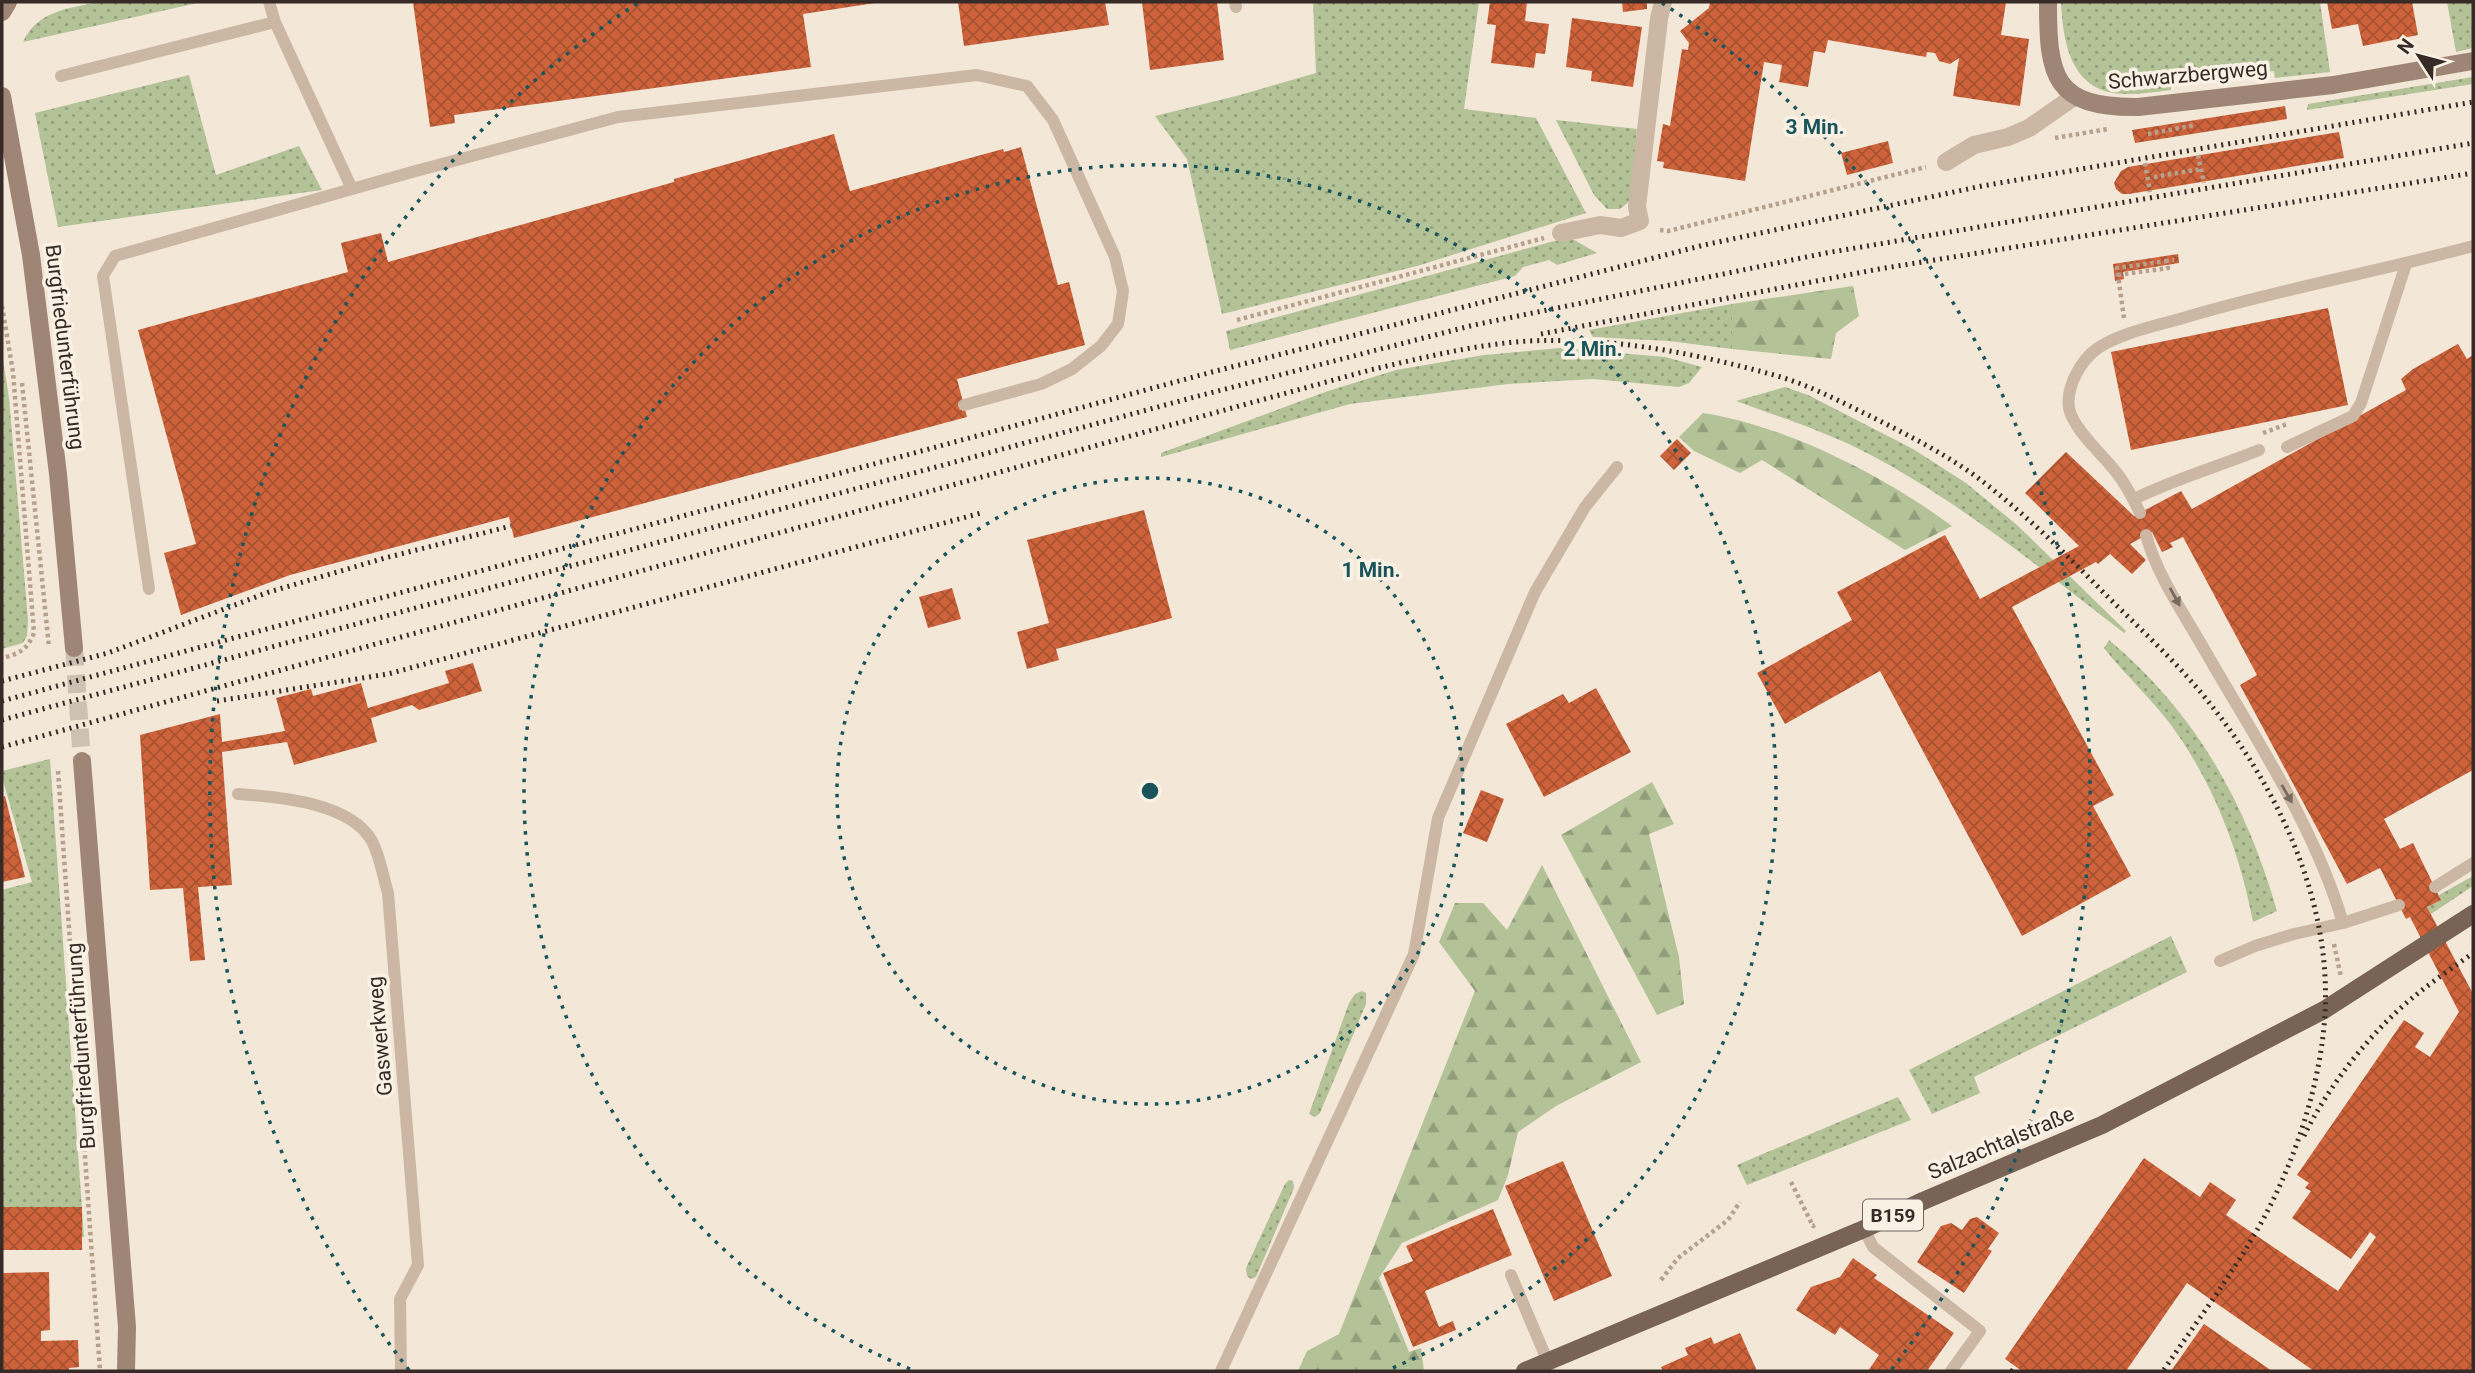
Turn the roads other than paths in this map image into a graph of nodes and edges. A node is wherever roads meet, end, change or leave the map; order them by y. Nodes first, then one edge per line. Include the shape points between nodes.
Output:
1 (8, 2) edge
2 (269, 2) edge
3 (1663, 2) edge
4 (2048, 2) edge
5 (2, 12) edge
6 (275, 22) junction
7 (2473, 61) edge
8 (61, 76) dead end
9 (2, 96) edge
10 (2075, 96) junction
11 (1946, 162) road end
12 (352, 189) junction
13 (1561, 233) road end
14 (2473, 246) edge
15 (2406, 264) junction
16 (964, 405) dead end
17 (2287, 447) dead end
18 (2259, 450) dead end
19 (1617, 467) dead end
20 (2134, 499) junction
21 (2140, 513) dead end
22 (2146, 535) dead end
23 (149, 589) dead end
24 (74, 648) tunnel mouth
25 (82, 761) tunnel mouth
26 (238, 794) dead end
27 (2473, 863) edge
28 (2435, 887) dead end
29 (2399, 905) dead end
30 (2473, 914) edge
31 (2337, 925) junction
32 (2220, 961) dead end
33 (1864, 1229) junction
34 (1511, 1275) dead end
35 (127, 1327) junction
36 (1548, 1362) junction
37 (126, 1371) edge
38 (135, 1371) edge
39 (401, 1371) edge
40 (1221, 1371) edge
41 (1525, 1371) edge
42 (1951, 1371) edge

1 - 5 street
2 - 6 lane
3 - 13 street via 1637,207 1640,221 1620,228 1600,225
4 - 10 street via 2051,64
6 - 8 lane
6 - 12 lane
7 - 10 street, Schwarzbergweg via 2333,85 2138,107 2090,104
9 - 24 street, Burgfriedunterführung via 31,255
10 - 11 street via 2029,128 1974,145
12 - 16 lane via 618,117 977,75 1027,86 1053,120 1115,257 1124,291 1118,324 1101,346 1072,369 1041,384
12 - 23 lane via 115,256 103,276
14 - 15 lane
15 - 17 lane via 2353,416
15 - 20 lane via 2221,306 2127,334 2098,348 2082,363 2071,386 2069,408 2081,431
18 - 20 lane
19 - 40 lane via 1585,507 1535,592 1438,818 1414,954
20 - 21 lane
22 -> 31 lane via 2150,552 2312,837 2331,881
25 - 35 street, Burgfriedunterführung
26 - 39 lane, Gaswerkweg via 325,807 357,824 372,841 388,893 418,1265 400,1299
27 - 28 lane
29 - 31 lane
30 - 33 main road, Salzachtalstraße / B159 via 2296,1026 2102,1125
31 - 32 lane via 2294,934
33 - 36 main road, Salzachtalstraße / B159
33 - 42 lane via 1873,1247 1980,1331
34 - 36 lane
35 - 37 street, Burgfriedunterführung
35 - 38 street, Burgfriedunterführung
36 - 41 main road, Salzachtalstraße / B159

